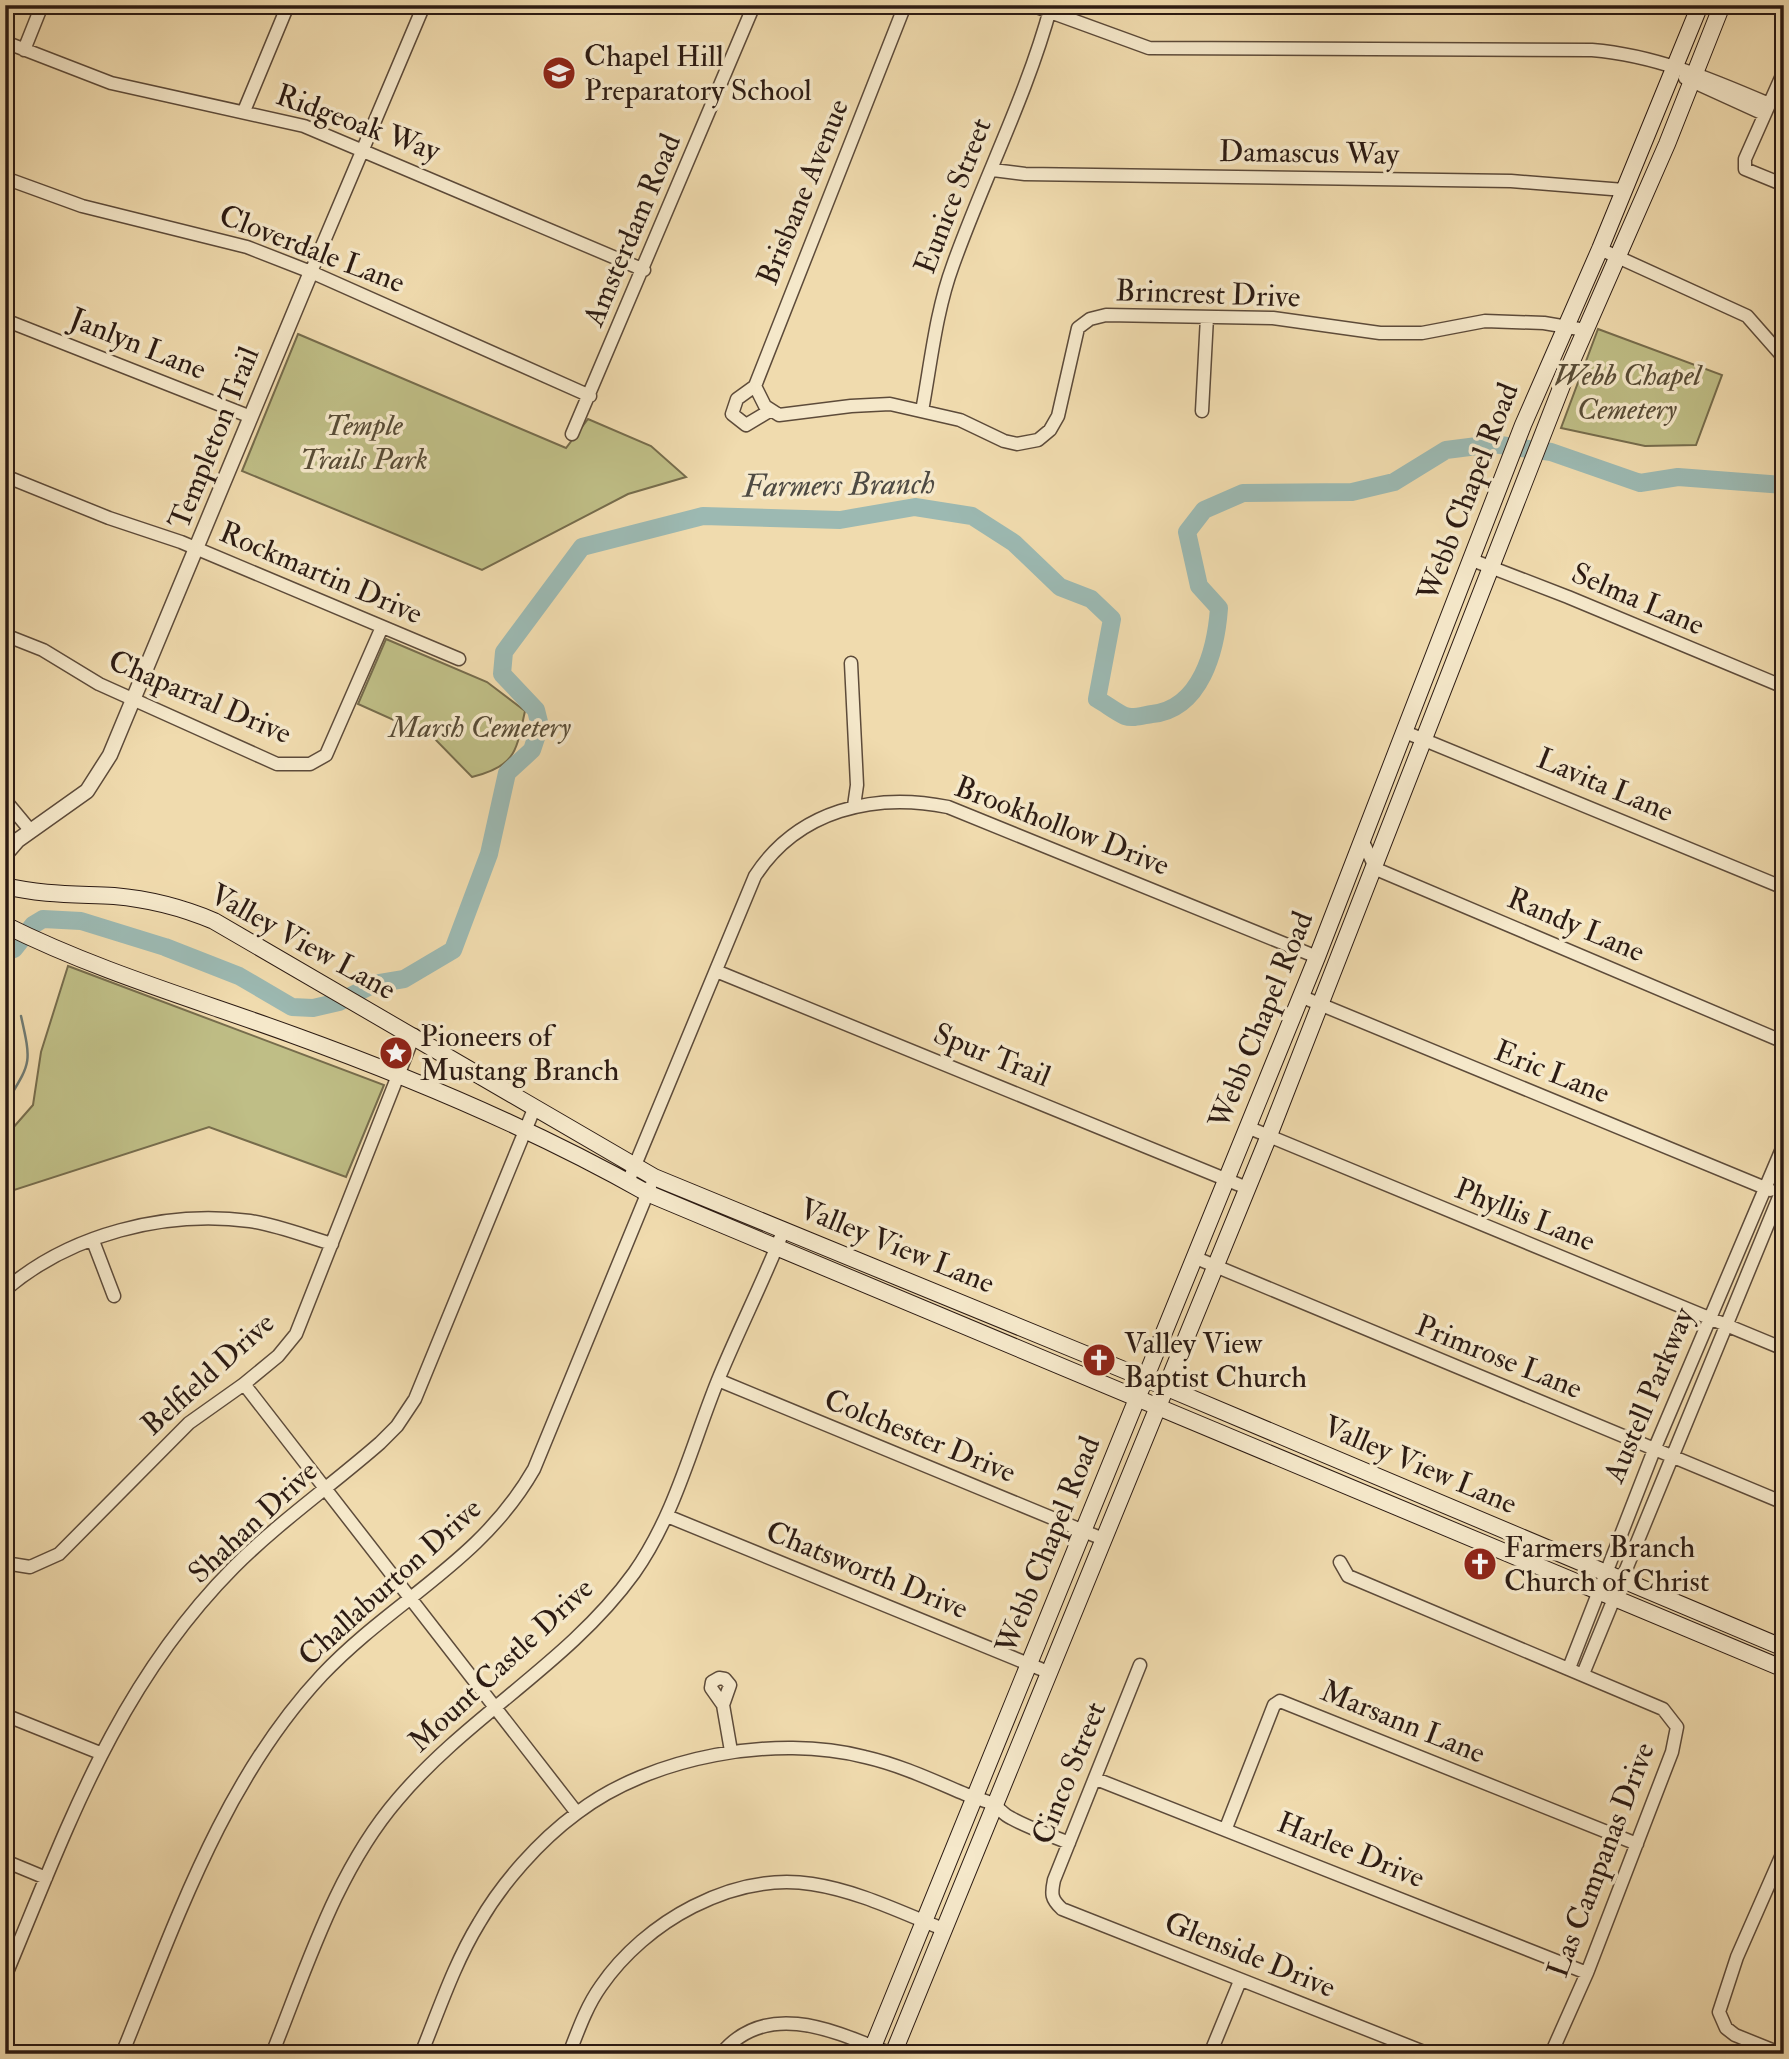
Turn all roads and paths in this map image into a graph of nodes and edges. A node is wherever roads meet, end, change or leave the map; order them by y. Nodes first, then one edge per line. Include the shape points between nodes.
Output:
1 (42, 5) edge
2 (288, 5) edge
3 (424, 5) edge
4 (754, 5) edge
5 (905, 5) edge
6 (1031, 5) edge
7 (1700, 5) edge
8 (1722, 5) edge
9 (1050, 9) edge
10 (5, 42) edge
11 (24, 50) junction
12 (1674, 70) junction
13 (1784, 71) edge
14 (1694, 78) junction
15 (1766, 109) junction
16 (244, 111) junction
17 (364, 149) junction
18 (993, 170) junction
19 (5, 177) edge
20 (1784, 185) edge
21 (1624, 190) junction
22 (1600, 249) junction
23 (1617, 256) junction
24 (644, 270) junction
25 (311, 272) junction
26 (1207, 317) junction
27 (5, 320) edge
28 (1566, 327) junction
29 (1585, 330) junction
30 (1784, 358) edge
31 (757, 392) junction
32 (590, 396) junction
33 (771, 410) junction
34 (922, 411) junction
35 (1202, 411) dead end
36 (251, 418) junction
37 (572, 434) dead end
38 (5, 476) edge
39 (197, 550) junction
40 (1472, 560) junction
41 (1490, 566) junction
42 (382, 627) junction
43 (5, 635) edge
44 (459, 659) dead end
45 (851, 663) dead end
46 (1784, 687) edge
47 (135, 699) junction
48 (1405, 732) junction
49 (1425, 739) junction
50 (5, 800) edge
51 (854, 806) junction
52 (30, 830) junction
53 (1363, 842) junction
54 (5, 855) edge
55 (1376, 869) junction
56 (7, 887) edge
57 (1784, 888) edge
58 (5, 925) edge
59 (1317, 957) junction
60 (716, 971) junction
61 (1300, 996) junction
62 (1320, 1004) junction
63 (414, 1035) junction
64 (1784, 1042) edge
65 (399, 1075) junction
66 (534, 1109) junction
67 (1247, 1127) junction
68 (527, 1129) junction
69 (1268, 1138) junction
70 (1784, 1144) edge
71 (634, 1165) junction
72 (654, 1177) junction
73 (1227, 1180) junction
74 (628, 1182) junction
75 (1247, 1188) junction
76 (1765, 1188) junction
77 (1783, 1191) edge
78 (647, 1193) junction
79 (784, 1229) junction
80 (93, 1241) junction
81 (332, 1244) junction
82 (776, 1248) junction
83 (1196, 1258) junction
84 (1216, 1268) junction
85 (5, 1290) edge
86 (114, 1296) dead end
87 (1709, 1318) junction
88 (1724, 1324) junction
89 (1784, 1349) edge
90 (1146, 1379) junction
91 (718, 1380) junction
92 (244, 1384) junction
93 (1166, 1387) junction
94 (1138, 1398) junction
95 (1158, 1407) junction
96 (1654, 1450) junction
97 (1322, 1454) junction
98 (1670, 1456) junction
99 (1315, 1472) junction
100 (326, 1490) junction
101 (1784, 1503) edge
102 (667, 1516) junction
103 (1086, 1532) junction
104 (1103, 1539) junction
105 (1339, 1562) dead end
106 (5, 1563) edge
107 (1613, 1576) junction
108 (1605, 1595) junction
109 (408, 1599) junction
110 (1784, 1648) edge
111 (1030, 1665) junction
112 (1140, 1665) dead end
113 (1569, 1668) junction
114 (1784, 1669) edge
115 (1048, 1672) junction
116 (1583, 1674) junction
117 (723, 1704) dead end
118 (495, 1709) junction
119 (5, 1714) edge
120 (731, 1751) junction
121 (100, 1753) junction
122 (1096, 1779) junction
123 (974, 1797) junction
124 (993, 1805) junction
125 (577, 1813) junction
126 (1226, 1828) junction
127 (1069, 1843) junction
128 (1637, 1844) junction
129 (1784, 1850) edge
130 (5, 1861) edge
131 (46, 1878) junction
132 (1053, 1901) joint
133 (926, 1922) junction
134 (943, 1929) junction
135 (1587, 1973) junction
136 (5, 1977) edge
137 (1240, 1981) junction
138 (872, 2050) edge
139 (122, 2054) edge
140 (272, 2054) edge
141 (421, 2054) edge
142 (569, 2054) edge
143 (721, 2054) edge
144 (892, 2054) edge
145 (1210, 2054) edge
146 (1429, 2054) edge
147 (1551, 2054) edge
148 (1782, 2054) edge

1 - 11 street
2 - 16 street
3 - 17 street, Templeton Trail
4 - 24 street, Amsterdam Road
5 - 31 street, Brisbane Avenue
6 - 9 street
7 - 12 main road, Webb Chapel Road
8 - 14 main road, Webb Chapel Road
9 - 12 street via 1149,48 1592,50 1624,52
9 - 18 street, Eunice Street
10 - 11 street, Ridgeoak Way
11 - 16 street, Ridgeoak Way via 111,83
12 - 14 street
12 - 21 main road, Webb Chapel Road
13 - 15 street
14 - 15 street
14 - 23 main road, Webb Chapel Road
15 - 20 street via 1748,148 1745,169
16 - 17 street, Ridgeoak Way via 304,125
17 - 24 street, Ridgeoak Way
17 - 25 street, Templeton Trail
18 - 21 street, Damascus Way via 1511,181
18 - 34 street, Eunice Street via 952,265
19 - 25 street, Cloverdale Lane via 82,206 247,247
21 - 22 main road, Webb Chapel Road
22 - 23 street
22 - 28 main road, Webb Chapel Road
23 - 29 main road, Webb Chapel Road
23 - 30 street via 1747,316
24 - 32 street, Amsterdam Road
25 - 32 street, Cloverdale Lane
25 - 36 street, Templeton Trail
26 - 28 street, Brincrest Drive via 1273,318 1380,333 1422,333 1485,321
26 - 34 street, Brincrest Drive via 1106,315 1090,319 1078,328 1073,341 1058,416 1051,430 1038,440 1004,441 960,420
26 - 35 street
27 - 36 street, Janlyn Lane
28 - 29 street, Brincrest Drive
28 - 40 main road, Webb Chapel Road
29 - 41 main road, Webb Chapel Road
31 - 33 street
31 - 33 street, Brisbane Avenue via 737,399 732,414 746,425
32 - 37 street, Amsterdam Road
33 - 34 street, Brincrest Drive via 789,416 851,405 890,404
36 - 39 street, Templeton Trail
38 - 39 street, Rockmartin Drive
39 - 42 street, Rockmartin Drive
39 - 47 street, Templeton Trail
40 - 41 street, Selma Lane
40 - 48 main road, Webb Chapel Road
41 - 46 street, Selma Lane
41 - 49 main road, Webb Chapel Road
42 - 44 street, Rockmartin Drive
42 - 47 street, Chaparral Drive via 326,755 310,764 278,764
43 - 47 street, Chaparral Drive
45 - 51 street
47 - 52 street, Templeton Trail via 98,777 64,810
48 - 49 street, Lavita Lane
48 - 53 main road, Webb Chapel Road
49 - 55 main road, Webb Chapel Road
49 - 57 street, Lavita Lane
50 - 52 street
51 - 59 street, Brookhollow Drive via 900,800 948,807
51 - 60 street, Brookhollow Drive via 810,825 774,850 747,891
52 - 54 street, Templeton Trail
53 - 55 street
53 - 59 main road, Webb Chapel Road
55 - 62 main road, Webb Chapel Road
55 - 64 street, Randy Lane
56 - 63 main road, Valley View Lane via 166,904 230,929
58 - 65 main road, Valley View Lane via 41,943
59 - 61 main road, Webb Chapel Road
60 - 71 street, Brookhollow Drive
60 - 73 street, Spur Trail
61 - 62 street, Eric Lane
61 - 67 main road, Webb Chapel Road
62 - 69 main road, Webb Chapel Road
62 - 76 street, Eric Lane
63 - 65 street, Belfield Drive
63 - 66 main road, Valley View Lane
65 - 68 main road, Valley View Lane
65 - 81 street, Belfield Drive
66 - 68 street, Shahan Drive
66 - 71 main road, Valley View Lane
67 - 69 street, Phyllis Lane
67 - 73 main road, Webb Chapel Road
68 - 74 main road, Valley View Lane
68 - 100 street, Shahan Drive via 415,1399 388,1435
69 - 75 main road, Webb Chapel Road
69 - 87 street, Phyllis Lane
70 - 76 street, Austell Parkway
71 - 72 main road, Valley View Lane
71 - 74 street, Brookhollow Drive
72 - 78 street, Challaburton Drive
72 - 79 main road, Valley View Lane
73 - 75 street, Spur Trail
73 - 83 main road, Webb Chapel Road
74 - 78 main road, Valley View Lane
75 - 84 main road, Webb Chapel Road
76 - 77 street, Eric Lane
76 - 87 street, Austell Parkway
77 - 88 street, Austell Parkway
78 - 82 main road, Valley View Lane
78 - 109 street, Challaburton Drive via 534,1469 495,1526
79 - 82 street, Mount Castle Drive
79 - 90 main road, Valley View Lane
80 - 81 street via 134,1227 199,1217 252,1222
80 - 85 street via 42,1263
80 - 86 street
81 - 92 street, Belfield Drive via 296,1334
82 - 91 street, Mount Castle Drive
82 - 94 main road, Valley View Lane
83 - 84 street, Primrose Lane
83 - 90 main road, Webb Chapel Road
84 - 93 main road, Webb Chapel Road
84 - 96 street, Primrose Lane
87 - 88 street, Phyllis Lane
87 - 96 street, Austell Parkway
88 - 89 street, Phyllis Lane
88 - 98 street, Austell Parkway
90 - 93 main road, Valley View Lane
90 - 94 main road, Webb Chapel Road
91 - 102 street, Mount Castle Drive
91 - 103 street, Colchester Drive
92 - 100 street
92 - 106 street, Belfield Drive via 189,1423 59,1554 30,1567
93 - 95 main road, Webb Chapel Road
93 - 97 main road, Valley View Lane
94 - 95 main road, Valley View Lane
94 - 103 main road, Webb Chapel Road
95 - 99 main road, Valley View Lane
95 - 104 main road, Webb Chapel Road
96 - 98 street, Primrose Lane
96 - 107 street, Austell Parkway
97 - 99 main road
97 - 107 main road, Valley View Lane
98 - 101 street, Primrose Lane
98 - 107 street, Austell Parkway
99 - 108 main road, Valley View Lane
100 - 109 street
100 - 121 street, Shahan Drive via 234,1568 186,1622 147,1673
102 - 111 street, Chatsworth Drive
102 - 118 street, Mount Castle Drive via 614,1599 577,1640
103 - 104 street, Colchester Drive
103 - 111 main road, Webb Chapel Road
104 - 115 main road, Webb Chapel Road
105 - 113 street, Las Campanas Drive via 1348,1576
107 - 108 street, Austell Parkway
107 - 110 main road, Valley View Lane
108 - 113 street, Austell Parkway
108 - 114 main road, Valley View Lane
108 - 116 street, Austell Parkway
109 - 118 street
109 - 139 street, Challaburton Drive via 322,1675 249,1770 221,1820
111 - 115 street, Chatsworth Drive
111 - 123 main road, Webb Chapel Road
112 - 122 street, Cinco Street
113 - 116 street, Las Campanas Drive
115 - 124 main road, Webb Chapel Road
116 - 128 street, Las Campanas Drive via 1663,1709 1677,1727
117 - 120 street
118 - 125 street
118 - 140 street, Mount Castle Drive via 427,1768 376,1825 334,1901
119 - 121 street
120 - 123 street via 839,1751 901,1767
120 - 125 street via 655,1773
121 - 131 street, Shahan Drive
122 - 126 street, Harlee Drive
122 - 127 street, Cinco Street
123 - 124 street
123 - 133 main road, Webb Chapel Road
124 - 127 street via 1008,1817
124 - 134 main road, Webb Chapel Road
125 - 141 street via 501,1890 479,1922 459,1958
126 - 128 street, Marsann Lane via 1274,1705 1280,1701
126 - 135 street, Harlee Drive
127 - 132 street, Cinco Street via 1054,1880
128 - 135 street, Las Campanas Drive
129 - 148 street via 1737,1956 1719,2012 1735,2035
130 - 131 street
131 - 136 street, Shahan Drive
132 - 137 street, Glenside Drive via 1062,1909
133 - 134 street
133 - 138 main road, Webb Chapel Road
133 - 142 street via 848,1892 801,1883 759,1885 696,1904 625,1957 587,2010
134 - 144 main road, Webb Chapel Road
135 - 147 street, Las Campanas Drive
137 - 145 street
137 - 146 street, Glenside Drive
138 - 143 street via 803,2022 782,2022 742,2035
138 - 144 street

